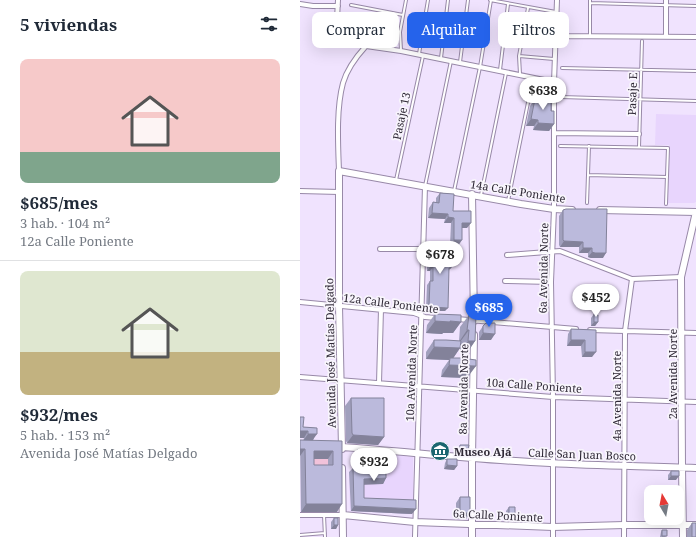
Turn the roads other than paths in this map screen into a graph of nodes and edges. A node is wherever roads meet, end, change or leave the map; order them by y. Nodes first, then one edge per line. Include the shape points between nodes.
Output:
1 (314, 0) edge
2 (338, 0) edge
3 (406, 0) edge
4 (428, 0) edge
5 (448, 0) edge
6 (468, 0) edge
7 (490, 0) edge
8 (556, 0) edge
9 (590, 2) edge
10 (666, 2) edge
11 (300, 4) edge
12 (508, 4) junction
13 (350, 5) dead end
14 (313, 6) junction
15 (338, 6) junction
16 (696, 6) edge
17 (528, 8) junction
18 (338, 12) edge
19 (527, 12) edge
20 (556, 12) joint
21 (403, 15) junction
22 (400, 32) joint
23 (569, 36) edge
24 (590, 36) junction
25 (666, 37) junction
26 (696, 38) edge
27 (642, 41) dead end
28 (521, 48) edge
29 (555, 48) edge
30 (401, 51) junction
31 (421, 55) junction
32 (519, 56) junction
33 (441, 59) junction
34 (555, 59) junction
35 (451, 61) junction
36 (460, 63) junction
37 (480, 68) junction
38 (562, 68) dead end
39 (641, 70) junction
40 (696, 71) edge
41 (500, 72) junction
42 (506, 73) junction
43 (520, 76) junction
44 (533, 78) junction
45 (554, 82) junction
46 (561, 97) dead end
47 (640, 100) junction
48 (696, 101) edge
49 (555, 133) junction
50 (640, 134) junction
51 (560, 146) dead end
52 (589, 146) junction
53 (639, 147) junction
54 (339, 170) junction
55 (588, 175) junction
56 (667, 177) junction
57 (396, 181) junction
58 (425, 186) junction
59 (454, 191) junction
60 (300, 192) edge
61 (339, 192) junction
62 (472, 194) junction
63 (480, 196) junction
64 (508, 201) junction
65 (587, 203) dead end
66 (666, 204) dead end
67 (554, 209) junction
68 (577, 210) edge
69 (593, 210) edge
70 (696, 212) edge
71 (380, 249) dead end
72 (422, 249) junction
73 (553, 251) junction
74 (507, 255) dead end
75 (681, 277) junction
76 (632, 279) junction
77 (505, 281) dead end
78 (551, 282) junction
79 (300, 302) edge
80 (339, 306) junction
81 (381, 309) junction
82 (421, 316) junction
83 (440, 318) edge
84 (453, 319) edge
85 (474, 320) junction
86 (552, 328) junction
87 (581, 329) edge
88 (588, 330) edge
89 (625, 331) junction
90 (682, 333) junction
91 (696, 333) edge
92 (300, 377) edge
93 (340, 380) junction
94 (379, 384) junction
95 (420, 386) junction
96 (474, 390) junction
97 (553, 396) junction
98 (625, 400) junction
99 (682, 402) junction
100 (696, 402) edge
101 (339, 446) junction
102 (418, 453) junction
103 (342, 455) edge
104 (472, 458) junction
105 (342, 462) edge
106 (552, 464) junction
107 (625, 466) junction
108 (682, 467) junction
109 (696, 468) edge
110 (682, 485) edge
111 (410, 503) edge
112 (417, 503) junction
113 (300, 515) edge
114 (324, 515) junction
115 (343, 515) junction
116 (415, 522) junction
117 (472, 523) junction
118 (624, 525) junction
119 (644, 525) edge
120 (683, 525) edge
121 (684, 525) edge
122 (696, 525) edge
123 (553, 527) junction
124 (325, 533) junction
125 (300, 535) edge
126 (325, 537) edge
127 (343, 537) edge
128 (415, 537) edge
129 (472, 537) edge
130 (553, 537) edge
131 (624, 537) edge
132 (683, 537) edge

1 - 14 street
2 - 15 street
3 - 21 lane
4 - 31 lane, Pasaje 13
5 - 33 lane
6 - 36 lane
7 - 12 lane
7 - 37 lane
8 - 20 street, 6a Avenida Norte
9 - 10 lane
9 - 24 lane
10 - 16 lane
10 - 25 street
11 - 14 street
12 - 17 lane
12 - 41 lane
13 - 21 lane
14 - 15 street
15 - 18 street
17 - 19 lane
17 - 20 lane
21 - 22 lane
22 - 30 lane
23 - 24 street
24 - 25 street
25 - 26 street
27 - 39 lane, Pasaje E
28 - 32 lane
29 - 34 street, 6a Avenida Norte
30 - 31 street
30 - 54 street via 366,46 351,66 343,83 337,138
31 - 33 street
31 - 57 lane, Pasaje 13
32 - 34 lane
32 - 43 lane
33 - 35 street
34 - 45 street, 6a Avenida Norte
35 - 36 street
35 - 58 lane
36 - 37 street
37 - 41 street
37 - 59 lane
38 - 39 lane
39 - 40 lane
39 - 47 lane, Pasaje E
41 - 42 street
42 - 43 street
42 - 63 lane
43 - 44 street
44 - 45 street
44 - 64 lane
45 - 49 street, 6a Avenida Norte
46 - 47 lane
47 - 48 lane
47 - 50 lane, Pasaje E
49 - 50 street
49 - 67 street, 6a Avenida Norte
50 - 53 lane, Pasaje E
51 - 52 lane
52 - 53 lane
52 - 55 lane
53 - 56 lane via 668,148
54 - 57 street, 14a Calle Poniente
54 - 61 street, Avenida José Matías Delgado
55 - 56 lane
55 - 65 lane
56 - 66 lane
57 - 58 street, 14a Calle Poniente
58 - 59 street, 14a Calle Poniente
58 - 72 street, 10a Avenida Norte
59 - 62 street, 14a Calle Poniente
60 - 61 street
61 - 80 street, Avenida José Matías Delgado
62 - 63 street, 14a Calle Poniente
62 - 85 street, 8a Avenida Norte
63 - 64 street, 14a Calle Poniente
64 - 67 street, 14a Calle Poniente
67 - 68 street, 14a Calle Poniente
67 - 73 street, 6a Avenida Norte
69 - 70 street
70 - 75 street, 2a Avenida Norte
71 - 72 street
72 - 82 street, 10a Avenida Norte
73 - 74 street
73 - 76 street via 565,252
73 - 78 street, 6a Avenida Norte
75 - 76 street
75 - 90 street, 2a Avenida Norte
76 - 89 street, 4a Avenida Norte
77 - 78 street
78 - 86 street, 6a Avenida Norte
79 - 80 street, 12a Calle Poniente
80 - 81 street, 12a Calle Poniente
80 - 93 street, Avenida José Matías Delgado
81 - 82 street, 12a Calle Poniente
81 - 94 street
82 - 83 street, 12a Calle Poniente
82 - 95 street, 10a Avenida Norte
84 - 85 street, 12a Calle Poniente
85 - 86 street, 12a Calle Poniente
85 - 96 street, 8a Avenida Norte
86 - 87 street, 12a Calle Poniente
86 - 97 street, 6a Avenida Norte
88 - 89 street
89 - 90 street
89 - 98 street, 4a Avenida Norte
90 - 91 street
90 - 99 street, 2a Avenida Norte
92 - 93 street, 10a Calle Poniente
93 - 94 street, 10a Calle Poniente
93 - 101 street, Avenida José Matías Delgado
94 - 95 street, 10a Calle Poniente
95 - 96 street, 10a Calle Poniente
95 - 102 street, 10a Avenida Norte
96 - 97 street, 10a Calle Poniente
96 - 104 street, 8a Avenida Norte
97 - 98 street, 10a Calle Poniente
97 - 106 street, 6a Avenida Norte
98 - 99 street, 10a Calle Poniente
98 - 107 street, 4a Avenida Norte
99 - 100 street, 10a Calle Poniente
99 - 108 street, 2a Avenida Norte
101 - 102 street, Calle San Juan Bosco
101 - 103 street, Avenida José Matías Delgado
102 - 104 street, Calle San Juan Bosco
102 - 112 street, 10a Avenida Norte
104 - 106 street, Calle San Juan Bosco
104 - 117 street, 8a Avenida Norte
105 - 115 street
106 - 107 street, Calle San Juan Bosco
106 - 123 street, 6a Avenida Norte
107 - 108 street, Calle San Juan Bosco
107 - 118 street, 4a Avenida Norte
108 - 109 street, Calle San Juan Bosco
108 - 110 street, 2a Avenida Norte
111 - 112 lane
112 - 116 street, 10a Avenida Norte
113 - 114 street, 6a Calle Poniente
114 - 115 street, 6a Calle Poniente
114 - 124 lane
115 - 116 street, 6a Calle Poniente
115 - 127 street
116 - 117 street, 6a Calle Poniente
116 - 128 street, 10a Avenida Norte
117 - 123 street, 6a Calle Poniente
117 - 129 street, 8a Avenida Norte
118 - 119 street, 6a Calle Poniente
118 - 123 street, 6a Calle Poniente
118 - 131 street, 4a Avenida Norte
120 - 132 street, 2a Avenida Norte
121 - 122 street, 6a Calle Poniente
123 - 130 street, 6a Avenida Norte
124 - 125 lane
124 - 126 lane

